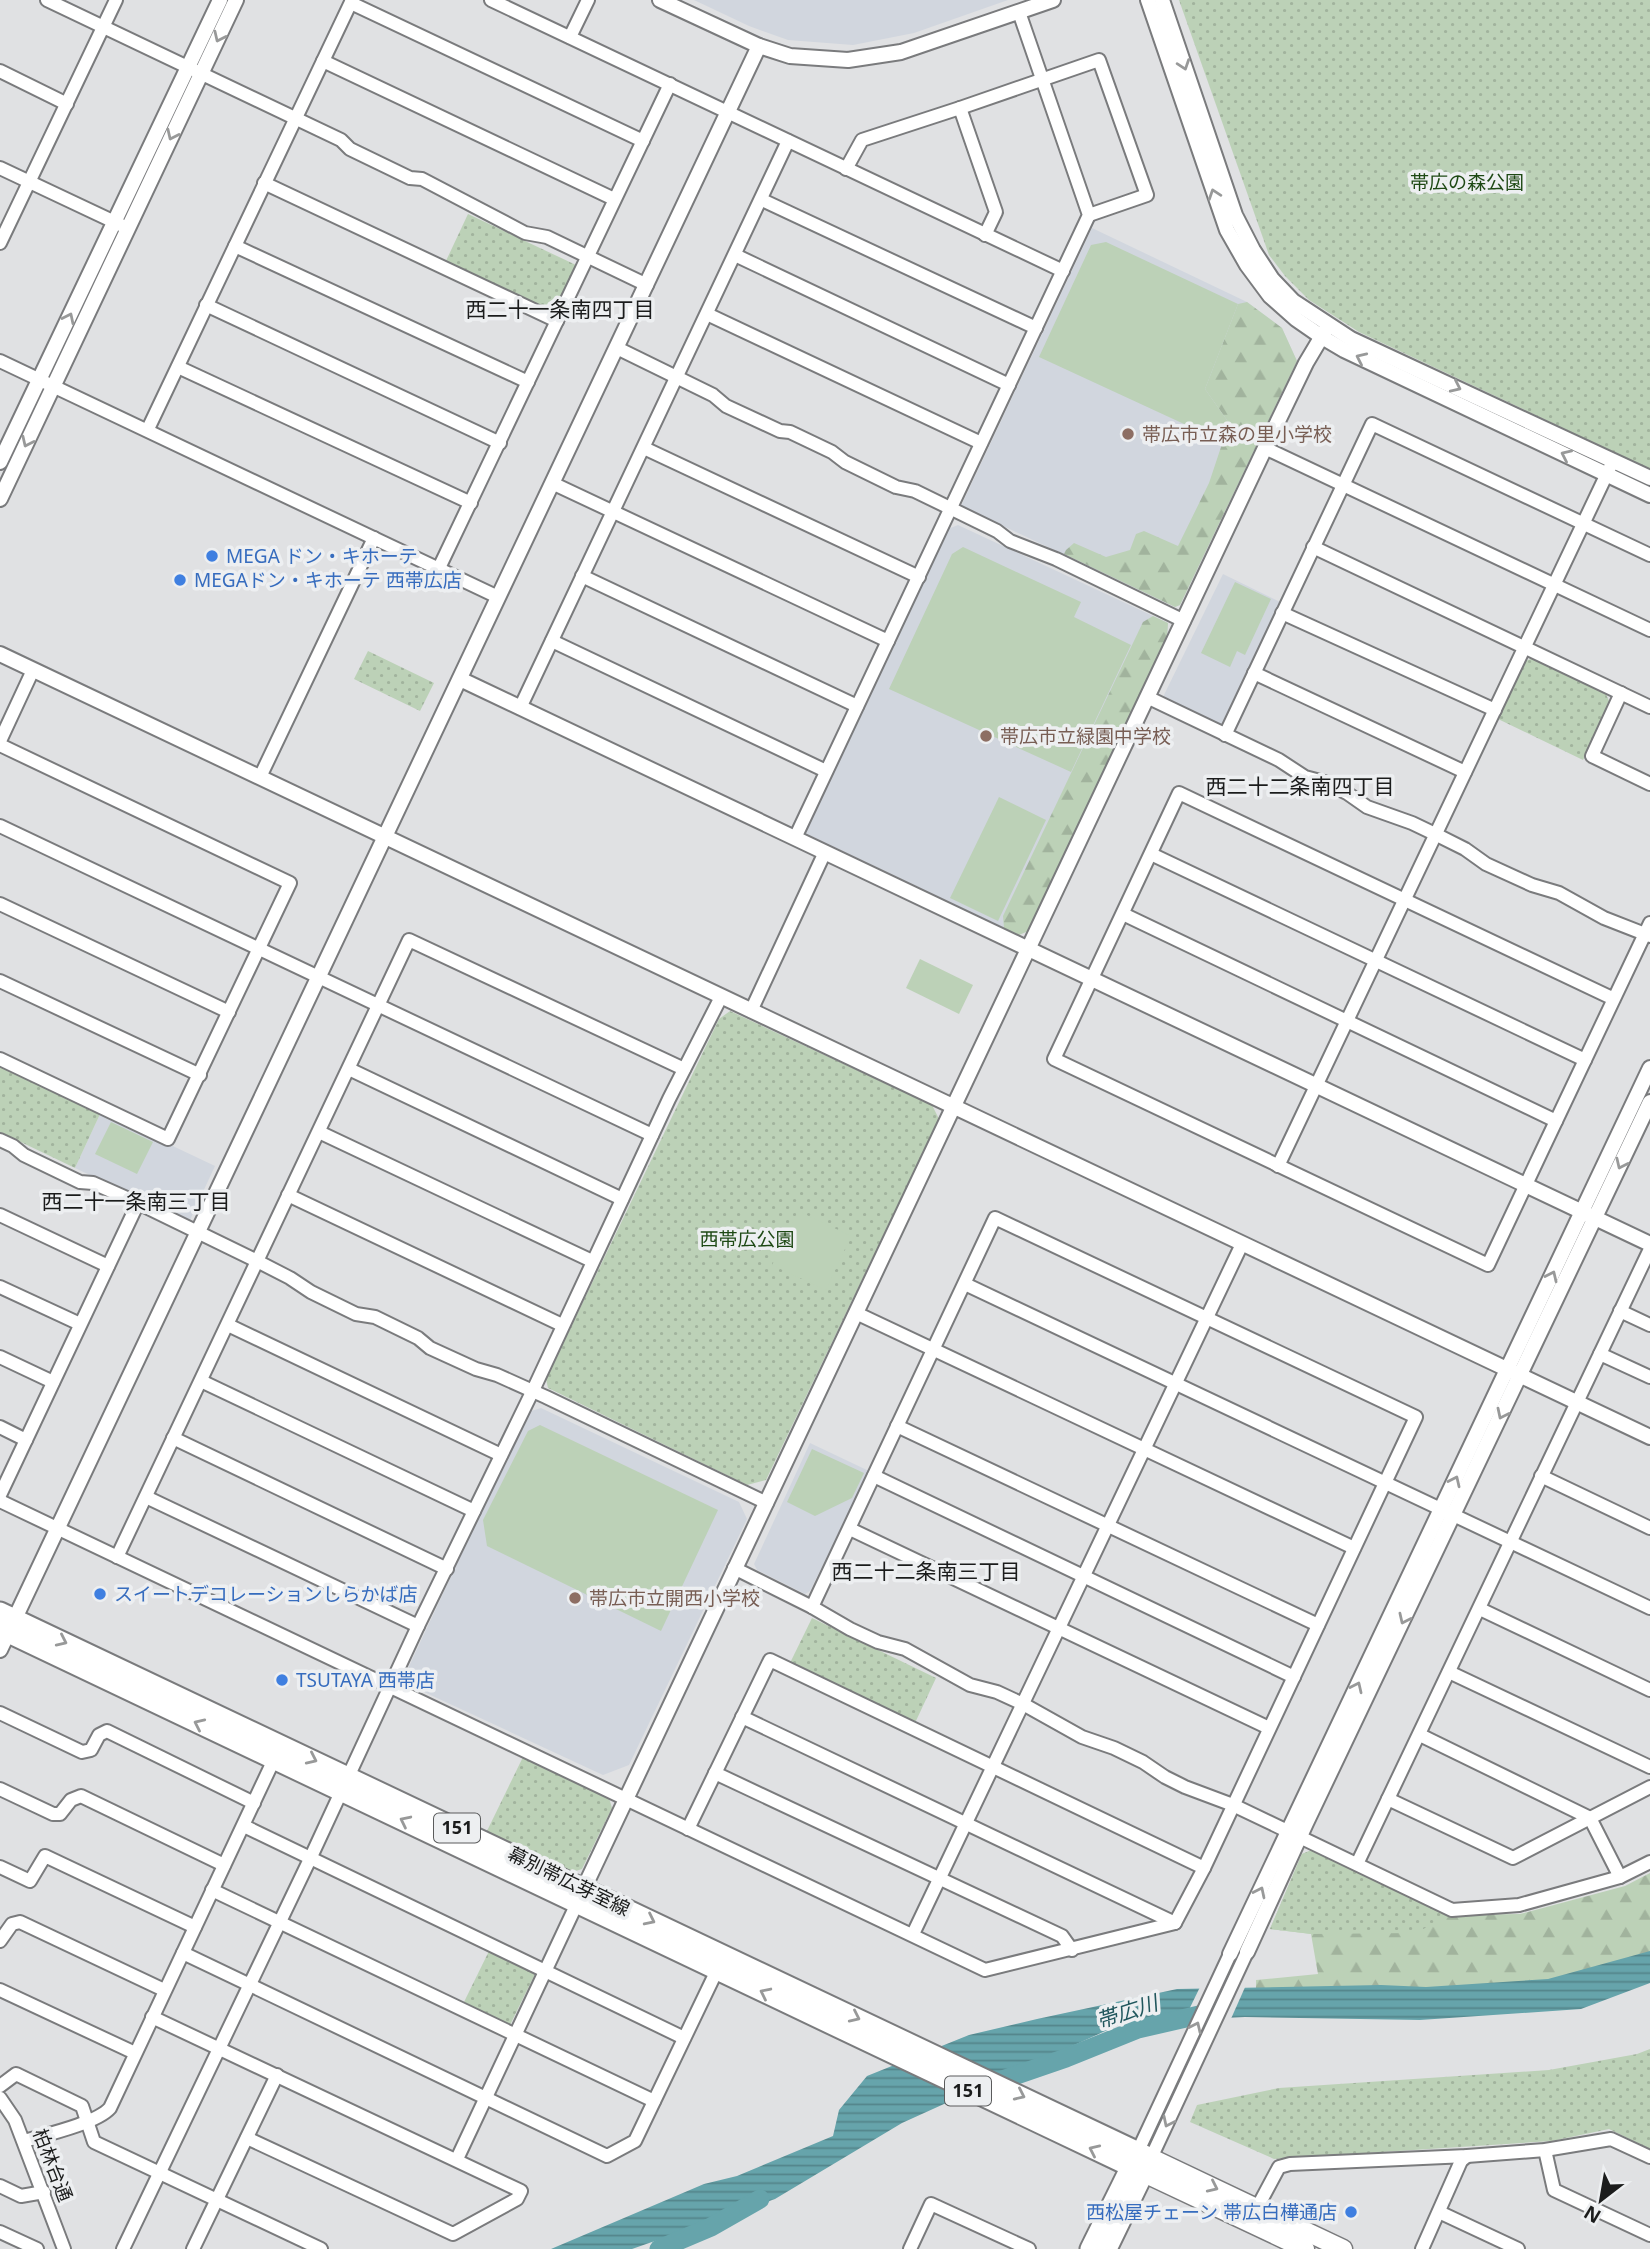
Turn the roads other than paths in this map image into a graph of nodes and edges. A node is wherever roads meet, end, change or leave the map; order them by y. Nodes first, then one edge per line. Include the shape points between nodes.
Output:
1 (47, 0) edge
2 (116, 0) edge
3 (220, 0) edge
4 (236, 0) edge
5 (491, 0) edge
6 (588, 0) edge
7 (660, 0) edge
8 (1053, 0) edge
9 (1148, 0) edge
10 (1162, 0) edge
11 (351, 1) edge
12 (1019, 12) junction
13 (103, 27) junction
14 (570, 37) junction
15 (759, 46) junction
16 (323, 61) junction
17 (195, 70) junction
18 (0, 71) edge
19 (1043, 79) junction
20 (670, 85) junction
21 (67, 104) junction
22 (960, 108) junction
23 (728, 112) junction
24 (296, 117) junction
25 (643, 141) junction
26 (788, 141) junction
27 (0, 168) edge
28 (846, 169) junction
29 (29, 181) junction
30 (264, 183) junction
31 (614, 200) junction
32 (762, 200) junction
33 (1089, 215) junction
34 (114, 222) junction
35 (128, 229) junction
36 (985, 234) junction
37 (0, 243) edge
38 (235, 246) junction
39 (735, 255) junction
40 (588, 257) junction
41 (1063, 271) junction
42 (647, 285) junction
43 (206, 305) junction
44 (707, 314) junction
45 (556, 321) junction
46 (1036, 328) junction
47 (1325, 331) junction
48 (617, 348) junction
49 (0, 361) edge
50 (178, 366) junction
51 (676, 377) junction
52 (40, 379) junction
53 (528, 382) junction
54 (1009, 385) junction
55 (54, 386) junction
56 (148, 429) junction
57 (500, 443) junction
58 (981, 443) junction
59 (644, 448) junction
60 (1265, 448) junction
61 (0, 462) edge
62 (1609, 467) junction
63 (1650, 478) edge
64 (552, 483) junction
65 (1343, 484) junction
66 (1650, 495) edge
67 (0, 499) edge
68 (471, 503) junction
69 (951, 508) junction
70 (613, 511) junction
71 (1583, 523) junction
72 (374, 538) junction
73 (1313, 547) junction
74 (1650, 555) edge
75 (439, 568) junction
76 (582, 576) junction
77 (919, 577) junction
78 (1555, 585) junction
79 (498, 597) junction
80 (1282, 612) junction
81 (1184, 621) junction
82 (1650, 630) edge
83 (888, 640) junction
84 (551, 641) junction
85 (1525, 647) junction
86 (0, 654) edge
87 (33, 670) junction
88 (1254, 673) junction
89 (460, 679) junction
90 (1621, 693) junction
91 (1147, 697) junction
92 (857, 706) junction
93 (1650, 707) edge
94 (520, 708) junction
95 (1495, 710) junction
96 (1225, 735) junction
97 (0, 743) edge
98 (827, 771) junction
99 (1465, 772) junction
100 (260, 777) junction
101 (1650, 784) edge
102 (0, 826) edge
103 (1435, 834) junction
104 (385, 835) junction
105 (794, 838) junction
106 (825, 852) junction
107 (1151, 854) junction
108 (1405, 901) junction
109 (0, 904) edge
110 (1123, 914) junction
111 (1648, 931) edge
112 (1029, 949) junction
113 (259, 950) junction
114 (1376, 960) junction
115 (318, 977) junction
116 (1092, 979) junction
117 (0, 981) edge
118 (721, 997) junction
119 (1614, 999) junction
120 (379, 1006) junction
121 (751, 1011) junction
122 (229, 1012) junction
123 (1347, 1021) junction
124 (0, 1059) edge
125 (1585, 1060) junction
126 (1650, 1068) edge
127 (349, 1069) junction
128 (684, 1069) junction
129 (200, 1075) junction
130 (1317, 1086) junction
131 (1650, 1102) edge
132 (954, 1106) junction
133 (1556, 1121) junction
134 (320, 1132) junction
135 (652, 1135) junction
136 (0, 1140) edge
137 (1278, 1166) junction
138 (1526, 1185) junction
139 (288, 1195) junction
140 (622, 1199) junction
141 (138, 1203) junction
142 (0, 1214) edge
143 (1589, 1214) junction
144 (197, 1232) junction
145 (1242, 1244) junction
146 (1650, 1244) edge
147 (1650, 1249) edge
148 (257, 1261) junction
149 (592, 1261) junction
150 (108, 1266) junction
151 (965, 1284) junction
152 (0, 1287) edge
153 (1620, 1311) junction
154 (856, 1313) junction
155 (1206, 1318) junction
156 (80, 1324) junction
157 (228, 1325) junction
158 (562, 1325) junction
159 (1650, 1325) edge
160 (933, 1350) junction
161 (1600, 1354) junction
162 (0, 1357) edge
163 (1514, 1373) junction
164 (1650, 1377) edge
165 (201, 1381) junction
166 (54, 1382) junction
167 (1175, 1384) junction
168 (531, 1391) junction
169 (1576, 1402) junction
170 (897, 1426) junction
171 (0, 1427) edge
172 (1650, 1437) edge
173 (173, 1438) junction
174 (26, 1440) junction
175 (1144, 1450) junction
176 (501, 1455) junction
177 (874, 1476) junction
178 (1541, 1476) junction
179 (1386, 1483) junction
180 (0, 1495) edge
181 (146, 1497) junction
182 (0, 1501) edge
183 (766, 1503) junction
184 (474, 1511) junction
185 (1447, 1513) junction
186 (1108, 1525) junction
187 (57, 1528) junction
188 (1650, 1528) edge
189 (850, 1529) junction
190 (1510, 1543) junction
191 (1354, 1548) junction
192 (117, 1557) junction
193 (447, 1569) junction
194 (734, 1569) junction
195 (1085, 1576) junction
196 (812, 1607) junction
197 (1650, 1608) edge
198 (1480, 1609) junction
199 (1318, 1625) junction
200 (418, 1626) junction
201 (1060, 1628) junction
202 (5, 1629) edge
203 (1449, 1672) junction
204 (1294, 1677) junction
205 (391, 1686) junction
206 (1650, 1690) edge
207 (1023, 1704) junction
208 (0, 1713) edge
209 (742, 1717) junction
210 (1269, 1728) junction
211 (1420, 1735) junction
212 (278, 1752) junction
213 (994, 1767) junction
214 (1650, 1767) edge
215 (716, 1773) junction
216 (345, 1783) junction
217 (1650, 1787) edge
218 (0, 1789) edge
219 (626, 1799) junction
220 (1388, 1799) junction
221 (254, 1803) junction
222 (1233, 1805) junction
223 (1590, 1818) junction
224 (966, 1823) junction
225 (244, 1826) junction
226 (688, 1829) junction
227 (1294, 1835) junction
228 (310, 1859) junction
229 (1650, 1862) edge
230 (1357, 1864) junction
231 (224, 1865) junction
232 (0, 1867) edge
233 (1204, 1868) junction
234 (1620, 1877) junction
235 (939, 1878) junction
236 (212, 1890) junction
237 (580, 1896) junction
238 (280, 1923) junction
239 (1175, 1923) junction
240 (195, 1927) junction
241 (913, 1934) junction
242 (0, 1941) edge
243 (1072, 1950) junction
244 (1247, 1952) joint
245 (183, 1953) junction
246 (1230, 1954) joint
247 (721, 1962) junction
248 (546, 1971) junction
249 (250, 1986) junction
250 (0, 1990) edge
251 (164, 1990) junction
252 (152, 2017) junction
253 (515, 2036) junction
254 (684, 2038) junction
255 (219, 2048) junction
256 (135, 2053) junction
257 (277, 2075) junction
258 (0, 2086) edge
259 (486, 2097) junction
260 (0, 2098) edge
261 (654, 2101) junction
262 (88, 2121) junction
263 (247, 2138) junction
264 (24, 2141) junction
265 (1545, 2150) junction
266 (1467, 2156) junction
267 (1650, 2157) edge
268 (457, 2159) junction
269 (1141, 2162) junction
270 (161, 2172) junction
271 (0, 2186) edge
272 (44, 2192) junction
273 (217, 2200) junction
274 (1257, 2208) junction
275 (1439, 2212) junction
276 (0, 2232) edge
277 (1650, 2235) edge
278 (37, 2249) edge
279 (64, 2249) edge
280 (123, 2249) edge
281 (193, 2249) edge
282 (321, 2249) edge
283 (910, 2249) edge
284 (1029, 2249) edge
285 (1090, 2249) edge
286 (1107, 2249) edge
287 (1305, 2249) edge
288 (1343, 2249) edge
289 (1422, 2249) edge
290 (1518, 2249) edge

1 - 13 street
2 - 13 street
3 - 17 street
4 -> 17 street
5 - 14 street
6 - 14 street
7 - 15 street
8 - 12 street
47 -> 9 street via 1296,319 1270,296 1227,230
10 -> 47 street via 1236,215 1253,250 1272,279
11 - 16 street
11 - 25 street
12 - 15 street via 876,57 819,59
12 - 19 street
13 - 17 street
13 - 21 street
14 - 20 street
15 - 23 street
16 - 24 street
16 - 31 street
17 - 24 street
17 - 34 street
17 -> 35 street
18 - 21 street
19 - 22 street
19 - 33 street
19 - 33 street via 1099,60 1147,195
20 - 23 street
20 - 25 street
21 - 29 street
22 - 28 street via 862,139
22 - 36 street via 996,212
23 - 26 street
23 - 42 street
24 - 30 street
24 - 40 street via 341,140 349,149 422,179 525,233 547,237
25 - 31 street
26 - 28 street
26 - 32 street
27 - 29 street
28 - 36 street
29 - 34 street
29 - 37 street
30 - 38 street
30 - 45 street
31 - 40 street
32 - 39 street
32 - 46 street
33 - 41 street
34 - 35 street
52 -> 34 street
35 - 55 street
36 - 41 street
38 - 43 street
38 - 53 street
39 - 44 street
39 - 54 street
40 - 42 street
40 - 45 street
41 - 46 street
42 - 48 street
43 - 50 street
43 - 57 street
44 - 51 street
44 - 58 street
45 - 53 street
46 - 54 street
47 - 60 street
47 - 62 street via 1351,339
48 - 51 street
48 - 64 street
49 - 52 street
50 - 56 street
50 - 68 street
51 - 59 street
51 - 69 street via 736,411
52 - 55 street
52 - 61 street
53 - 57 street
54 - 58 street
55 - 56 street
55 -> 67 street
56 - 72 street
57 - 68 street
58 - 69 street
59 - 70 street
59 - 77 street
60 - 65 street
60 - 81 street
62 - 63 street
62 - 66 street
62 - 71 street
64 - 70 street
64 - 79 street
65 - 71 street via 1372,424
65 - 73 street
65 - 78 street
68 - 75 street
69 - 77 street
69 - 81 street via 1010,541
70 - 76 street
70 - 83 street
71 - 74 street
71 - 78 street
72 - 75 street
72 - 100 street
73 - 80 street
73 - 85 street
75 - 79 street
76 - 84 street
76 - 92 street
77 - 83 street
78 - 82 street
78 - 85 street
79 - 89 street
80 - 88 street
80 - 95 street
81 - 91 street
83 - 92 street
84 - 94 street
84 - 98 street
85 - 90 street
85 - 95 street
86 - 87 street
87 - 97 street
87 - 100 street
88 - 96 street
88 - 99 street
89 - 94 street
89 - 104 street
90 - 93 street
90 - 101 street via 1592,756
91 - 96 street
91 - 112 street
92 - 98 street
94 - 105 street
95 - 99 street
96 - 103 street via 1367,807
97 - 113 street via 290,883
98 - 105 street
99 - 103 street
100 - 104 street
102 - 113 street
103 - 108 street
103 - 111 street via 1486,864 1559,893 1604,918
104 - 115 street
104 - 118 street
105 - 106 street
106 - 112 street
106 - 121 street
107 - 108 street via 1179,793
107 - 110 street
107 - 114 street
108 - 114 street
108 - 119 street
109 - 122 street
110 - 116 street
110 - 123 street
111 - 119 street
112 - 116 street
112 - 132 street
113 - 115 street
113 - 122 street
114 - 123 street
114 - 125 street
115 - 120 street
115 - 144 street
116 - 130 street
116 - 137 street via 1054,1059
117 - 129 street
118 - 121 street
118 - 128 street
119 - 125 street
120 - 127 street
120 - 128 street via 409,940
120 - 135 street
121 - 132 street
122 - 129 street
123 - 130 street
123 - 133 street
124 - 129 street via 168,1139
125 - 133 street
126 - 143 street
127 - 134 street
127 - 140 street
128 - 135 street
130 - 137 street
130 - 138 street
131 -> 143 street
132 - 145 street
132 - 154 street
133 - 138 street
134 - 139 street
134 - 149 street
135 - 140 street
136 - 141 street via 80,1182
137 - 138 street via 1488,1265
138 - 143 street
139 - 148 street
139 - 158 street
140 - 149 street
141 - 144 street
141 - 150 street
142 - 150 street
143 - 146 street
143 - 163 street
144 - 148 street
144 - 187 street
145 - 155 street
145 - 163 street
147 - 153 street
148 - 157 street
148 - 168 street via 356,1314 375,1317 430,1348
149 - 158 street
150 - 156 street
151 - 155 street via 995,1218
151 - 160 street
151 - 167 street
152 - 156 street
153 - 159 street
153 - 161 street
154 - 160 street
154 - 183 street
155 - 167 street
155 - 179 street via 1416,1418
156 - 166 street
157 - 165 street
157 - 176 street
158 - 168 street
160 - 170 street
160 - 175 street
161 - 164 street
161 - 169 street
162 - 166 street
163 - 169 street
163 - 185 street
165 - 173 street
165 - 184 street
166 - 174 street
167 - 175 street
167 - 179 street
168 - 176 street
168 - 183 street
169 - 172 street
169 - 178 street
170 - 177 street
170 - 186 street
171 - 174 street
173 - 181 street
173 - 193 street
174 - 180 street
175 - 186 street
175 - 191 street
176 - 184 street
177 - 189 street
177 - 195 street
178 - 188 street
178 - 190 street
179 - 185 street
179 - 191 street
181 - 192 street
181 - 200 street
182 - 187 street
183 - 194 street
184 - 193 street
185 - 190 street
185 - 227 street
186 - 195 street
186 - 199 street
187 - 192 street
187 - 202 street
189 - 196 street
189 - 201 street
190 - 197 street
190 - 198 street
191 - 199 street
192 - 205 street
193 - 200 street
194 - 196 street
194 - 219 street
195 - 201 street
195 - 204 street
196 - 207 street via 878,1642 905,1649 970,1685
198 - 203 street
198 - 206 street
199 - 204 street
200 - 205 street
201 - 207 street
201 - 210 street
202 - 212 main road, 幕別帯広芽室線 / 151
203 - 211 street
203 - 214 street
204 - 210 street
205 - 216 street
205 - 219 street
207 - 213 street
207 - 222 street via 1185,1787
208 - 221 street via 82,1752 91,1750 99,1735 107,1731
209 - 213 street via 770,1660
209 - 215 street
209 - 224 street
210 - 222 street
211 - 220 street
211 - 223 street
212 - 216 main road, 幕別帯広芽室線 / 151
212 - 221 street
213 - 224 street
213 - 233 street
215 - 226 street
215 - 235 street
216 - 228 street
216 - 237 main road, 幕別帯広芽室線 / 151
217 - 223 street
218 - 231 street via 53,1814 60,1814 81,1796
219 - 226 street
219 - 237 street
220 - 223 street via 1513,1858
220 - 230 street
221 - 225 street
222 - 227 street
222 - 233 street
223 - 234 street
224 - 235 street
224 - 239 street
225 - 228 street
225 - 231 street
226 - 241 street
227 - 230 street
227 - 244 street
246 -> 227 street
228 - 238 street
228 - 248 street
229 - 234 street
230 - 234 street via 1452,1910 1519,1905
231 - 236 street
232 - 240 street via 30,1881 45,1856
233 - 239 street
235 - 241 street
235 - 243 street via 1062,1936
236 - 238 street
236 - 240 street
237 - 247 main road, 幕別帯広芽室線 / 151
237 - 248 street
238 - 249 street
238 - 253 street
239 - 243 street
240 - 245 street
241 - 243 street via 985,1970
242 - 251 street via 12,1924 20,1922
244 -> 269 street via 1186,2087
245 - 249 street
245 - 251 street
269 -> 246 street via 1167,2088
247 - 254 street
247 -> 269 main road, 幕別帯広芽室線 / 151 via 1064,2116
269 -> 247 main road, 幕別帯広芽室線 / 151 via 1044,2126 892,2055
248 - 253 street
248 - 254 street
249 - 255 street
249 - 259 street
250 - 256 street
251 - 252 street
252 - 255 street
252 - 256 street
253 - 259 street
253 - 261 street
254 - 261 street
255 - 257 street
255 - 270 street
256 - 262 street via 110,2108
257 - 263 street
257 - 268 street
258 - 262 street via 16,2074 82,2106
259 - 261 street via 607,2156 635,2141
259 - 268 street
260 - 264 street, 柏林台通
262 - 264 street
262 - 270 street via 94,2142
263 - 268 street via 453,2234 517,2199 522,2191
263 - 273 street
264 - 272 street, 柏林台通
265 - 266 street
265 - 267 street via 1611,2139
265 - 277 street via 1554,2190
266 - 274 street via 1279,2166
266 - 275 street
269 -> 274 main road
269 - 285 main road
269 - 286 main road
269 - 287 main road
270 - 273 street
270 - 280 street
271 - 272 street via 21,2196
272 - 279 street, 柏林台通
273 - 281 street
273 - 282 street
274 - 288 main road
275 - 289 street
275 - 290 street
276 - 278 street
283 - 284 street via 931,2204

